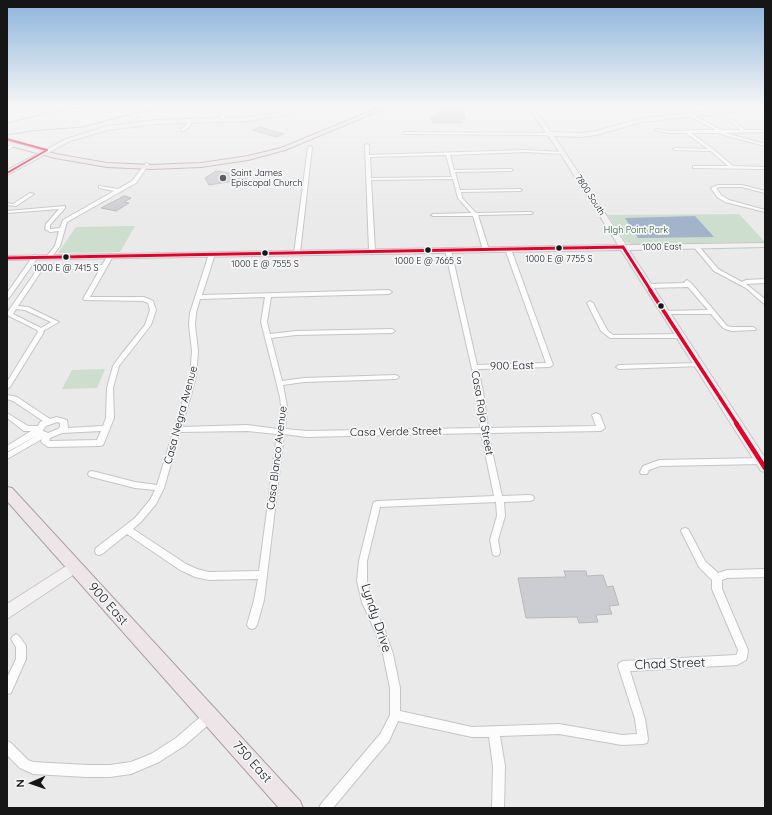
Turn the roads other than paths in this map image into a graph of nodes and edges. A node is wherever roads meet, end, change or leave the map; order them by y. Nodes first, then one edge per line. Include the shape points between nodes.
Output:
1 (10, 144) edge
2 (21, 144) edge
3 (60, 144) edge
4 (286, 144) edge
5 (297, 144) edge
6 (557, 144) edge
7 (704, 144) edge
8 (367, 145) dead end
9 (310, 147) dead end
10 (674, 149) dead end
11 (712, 150) junction
12 (44, 152) junction
13 (563, 153) junction
14 (448, 155) junction
15 (368, 156) junction
16 (146, 166) junction
17 (694, 167) dead end
18 (732, 168) junction
19 (765, 168) edge
20 (511, 170) dead end
21 (452, 171) junction
22 (7, 172) edge
23 (454, 178) junction
24 (369, 179) junction
25 (100, 187) dead end
26 (520, 190) dead end
27 (119, 191) junction
28 (458, 191) junction
29 (765, 192) edge
30 (32, 194) dead end
31 (9, 205) edge
32 (7, 211) edge
33 (765, 211) edge
34 (531, 213) dead end
35 (475, 214) junction
36 (432, 215) dead end
37 (62, 229) junction
38 (765, 245) edge
39 (696, 246) junction
40 (623, 247) junction
41 (508, 249) junction
42 (448, 250) junction
43 (486, 250) junction
44 (372, 251) junction
45 (297, 253) junction
46 (212, 254) junction
47 (110, 256) junction
48 (35, 257) junction
49 (49, 257) junction
50 (7, 258) edge
51 (104, 267) junction
52 (765, 281) edge
53 (741, 284) junction
54 (648, 286) junction
55 (389, 292) dead end
56 (268, 295) junction
57 (198, 297) junction
58 (7, 298) edge
59 (765, 302) edge
60 (590, 303) dead end
61 (14, 307) junction
62 (713, 312) junction
63 (666, 313) junction
64 (753, 329) dead end
65 (41, 330) junction
66 (392, 331) dead end
67 (268, 336) junction
68 (680, 336) junction
69 (699, 365) junction
70 (474, 367) junction
71 (619, 367) dead end
72 (396, 377) dead end
73 (280, 383) junction
74 (7, 387) edge
75 (7, 397) edge
76 (7, 415) edge
77 (596, 415) dead end
78 (48, 421) junction
79 (105, 428) junction
80 (177, 430) junction
81 (484, 430) junction
82 (61, 431) junction
83 (281, 431) junction
84 (42, 432) junction
85 (7, 449) edge
86 (7, 456) edge
87 (763, 464) edge
88 (644, 472) dead end
89 (92, 474) dead end
90 (160, 488) junction
91 (10, 498) edge
92 (530, 498) dead end
93 (500, 501) junction
94 (128, 530) junction
95 (685, 531) dead end
96 (99, 551) dead end
97 (496, 552) dead end
98 (74, 567) junction
99 (765, 572) edge
100 (263, 575) junction
101 (717, 578) junction
102 (7, 612) edge
103 (252, 625) dead end
104 (16, 638) dead end
105 (7, 689) edge
106 (395, 715) junction
107 (210, 716) junction
108 (494, 732) junction
109 (7, 747) edge
110 (294, 808) edge
111 (324, 808) edge
112 (498, 808) edge

1 - 12 main road
2 - 12 main road
3 - 12 street
4 - 16 main road via 264,151 205,161
5 - 16 main road via 266,154 205,164
6 - 13 street, 7800 South
7 - 11 street
8 - 15 street
9 - 45 street
10 - 11 street
11 - 18 street
12 - 16 main road via 100,164
12 - 22 street
13 - 14 street via 489,152
13 - 40 street, 7800 South
14 - 15 street
14 - 21 street
15 - 24 street
16 - 27 street via 134,182
17 - 18 street
18 - 19 street
20 - 21 street
21 - 23 street
23 - 24 street
23 - 28 street
24 - 44 street
25 - 27 street
26 - 28 street
27 - 37 street via 69,218
28 - 35 street via 461,201
29 - 33 street via 742,186 713,187 724,199
30 - 31 street
31 - 32 street
32 - 37 street via 63,207 47,229
34 - 35 street
35 - 36 street
35 - 43 street
37 - 49 street via 57,246
38 - 39 street, 1000 East
39 - 40 street, 1000 East
39 - 53 street via 716,270
40 - 41 street, 1000 East
40 - 54 street, 7800 South
41 - 43 street, 1000 East
41 - 70 street, 900 East via 550,365
42 - 43 street, 1000 East
42 - 44 street, 1000 East
42 - 70 street, Casa Roja Street
44 - 45 street, 1000 East
45 - 46 street, 1000 East
46 - 47 street, 1000 East
46 - 57 street, Casa Negra Avenue
47 - 49 street, 1000 East
47 - 51 street
48 - 49 street, 1000 East
48 - 50 street, 1000 East
48 - 58 street
51 - 61 street via 43,265
51 - 79 street via 86,299 144,299 151,302 153,310 148,326 116,366 110,388 110,418
52 - 53 street
53 - 59 street
54 - 62 street via 689,284
54 - 63 street, 7800 South
55 - 56 street
56 - 57 street
56 - 67 street, Casa Blanco Avenue via 264,316
57 - 80 street, Casa Negra Avenue via 192,325 195,366
60 - 68 street via 604,330 612,336
61 - 65 street via 11,315
61 - 65 street via 26,308 56,322
62 - 63 street
62 - 64 street via 727,328
63 - 68 street, 7800 South
65 - 74 street
66 - 67 street
67 - 73 street, Casa Blanco Avenue
68 - 69 street, 7800 South
69 - 71 street
69 - 87 street, 7800 South
70 - 81 street, Casa Roja Street via 480,391
72 - 73 street
73 - 83 street, Casa Blanco Avenue via 284,406
75 - 78 street via 15,399
76 - 84 street via 27,429
77 - 81 street, Casa Verde Street via 601,428
78 - 82 street via 62,420 65,425
78 - 84 street
79 - 82 street
79 - 84 street via 100,443 48,444
80 - 83 street, Casa Verde Street via 247,428
80 - 90 street, Casa Negra Avenue
81 - 83 street, Casa Verde Street via 307,434
81 - 93 street, Casa Roja Street
82 - 84 street
83 - 100 street, Casa Blanco Avenue
84 - 85 street
84 - 86 street
87 - 88 street via 659,463 646,468
89 - 90 street via 135,485
90 - 94 street, Casa Negra Avenue via 146,511
91 - 98 main road, 900 East
92 - 93 street
93 - 97 street, Casa Roja Street via 501,516 494,540
93 - 106 street, Lyndy Drive via 376,504 363,561 362,581 367,602 388,654 395,688
94 - 96 street, Casa Negra Avenue
94 - 100 street via 195,573 209,576
95 - 101 street via 702,564
98 - 102 street
98 - 107 main road, 900 East
99 - 101 street via 727,574
100 - 103 street, Casa Blanco Avenue
101 - 108 street, Chad Street via 717,589 741,642 742,657 726,662 623,666 640,720 643,739 622,740 559,729
104 - 105 street via 21,646 21,659
106 - 108 street, Chad Street via 472,732
106 - 111 street, Lyndy Drive via 385,737
107 - 109 street via 180,742 155,758 131,768 95,771 33,768 24,764
107 - 110 main road, 750 East
108 - 112 street via 499,766

